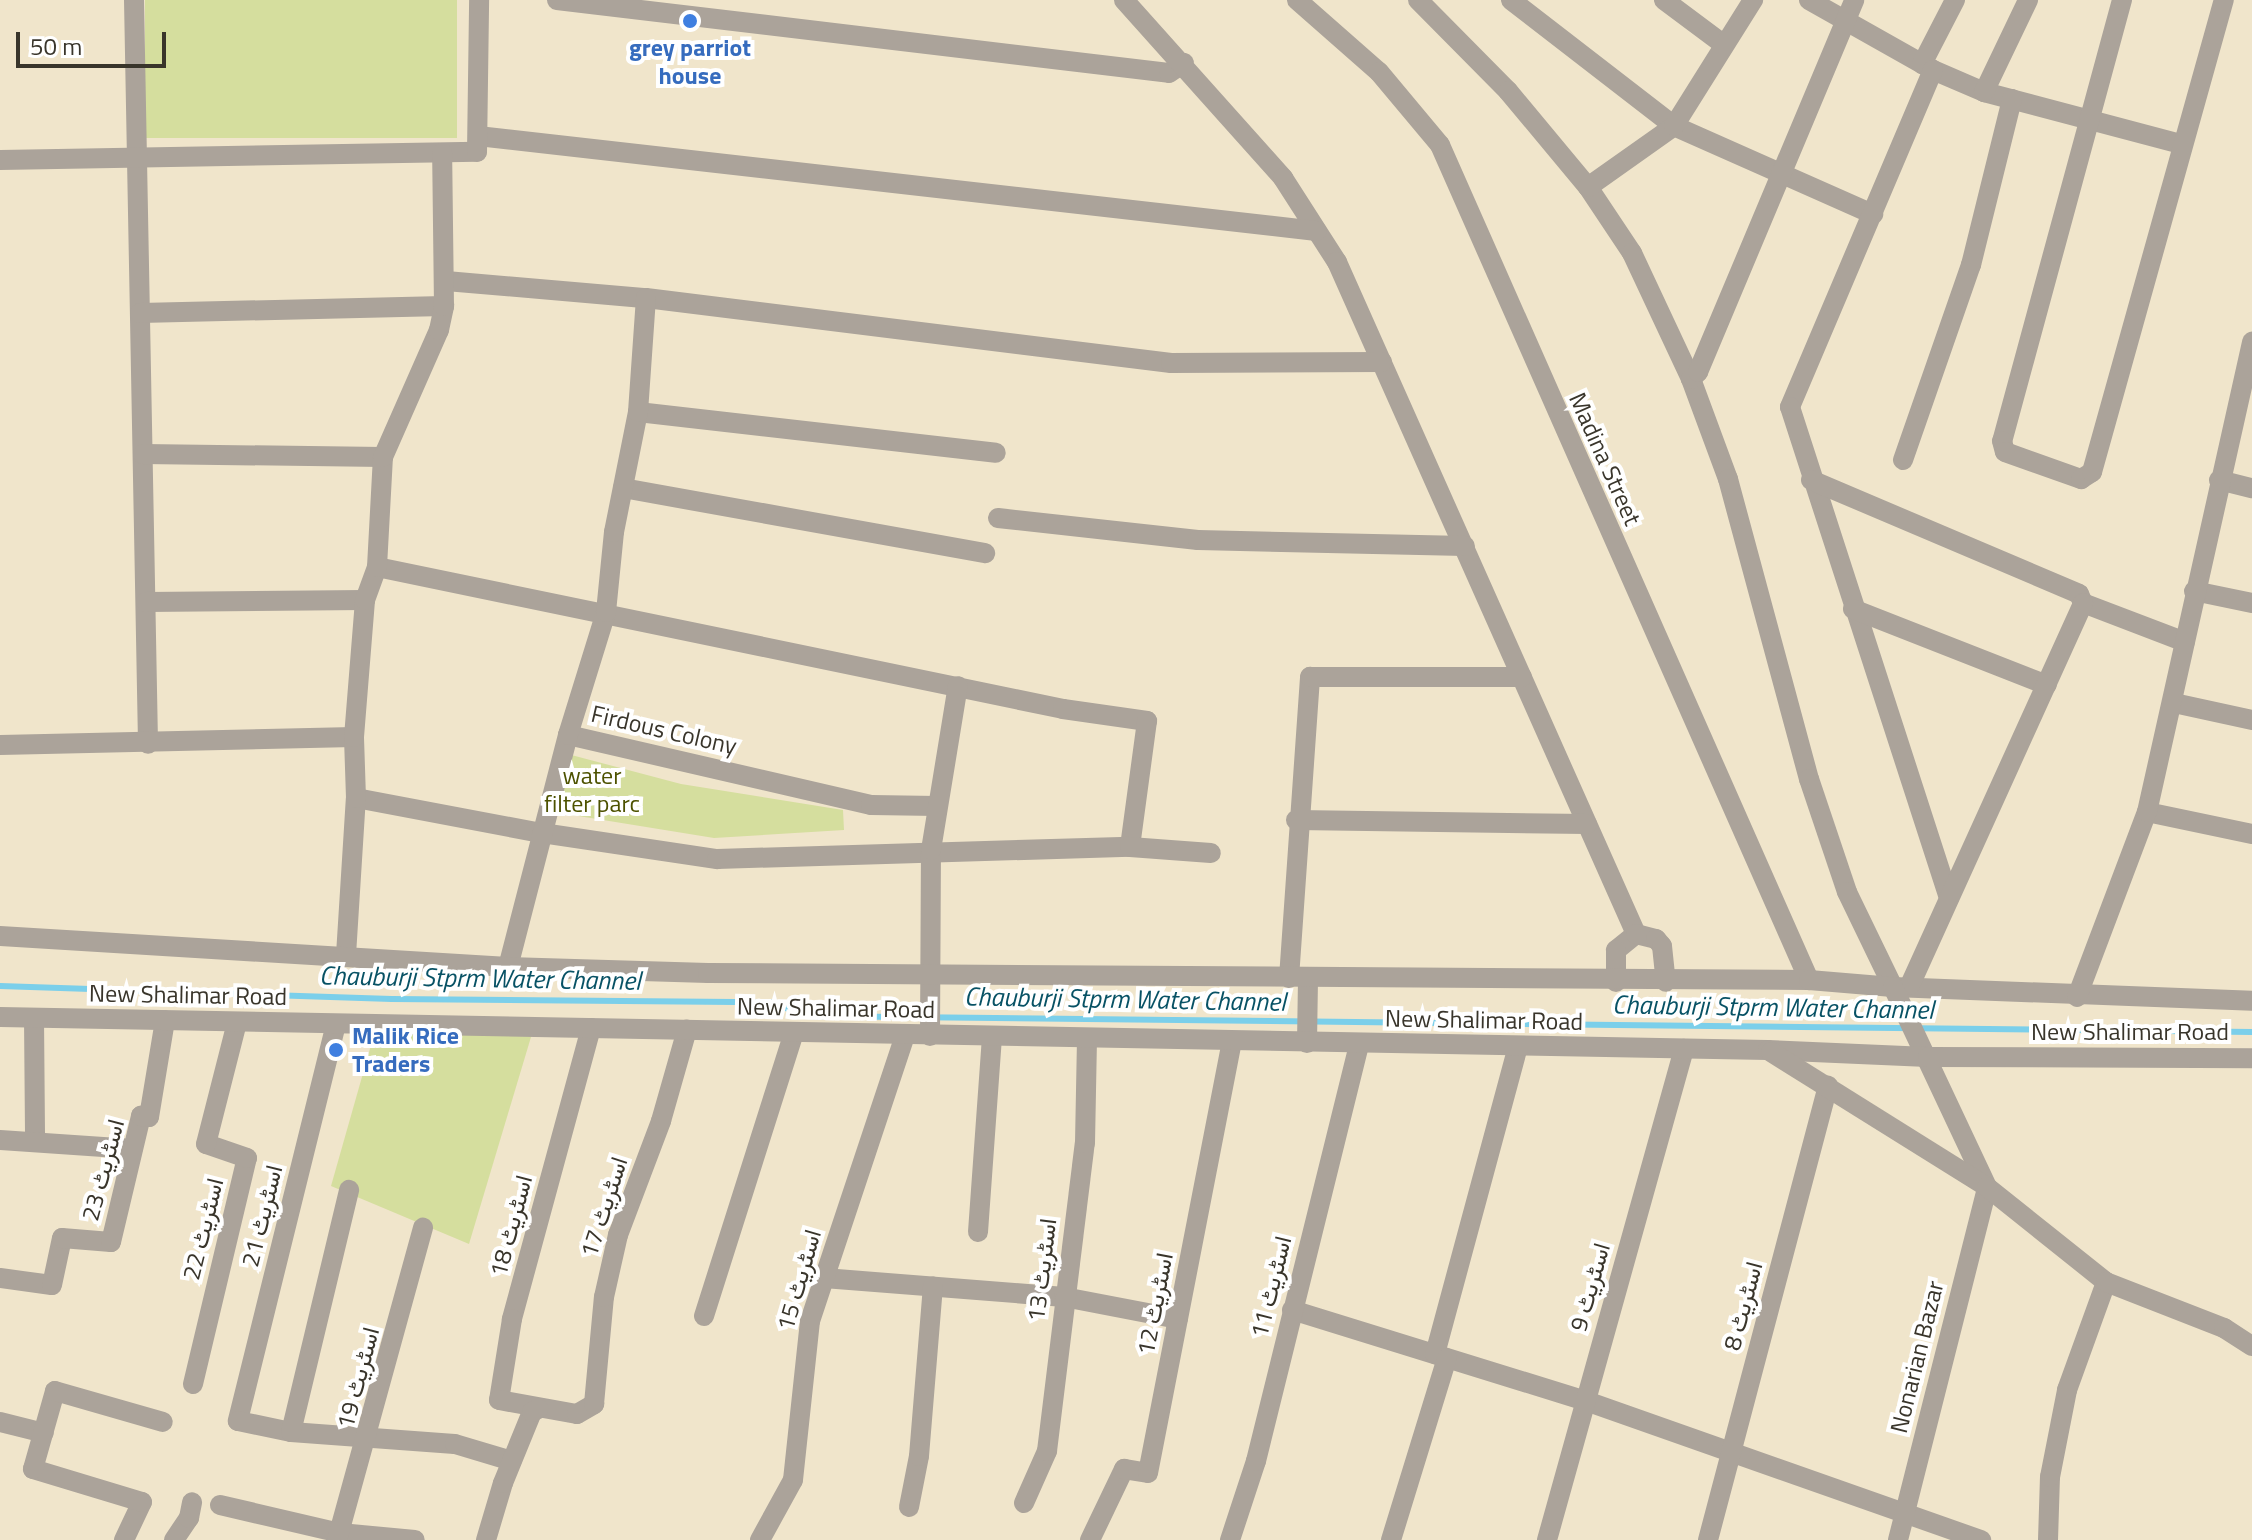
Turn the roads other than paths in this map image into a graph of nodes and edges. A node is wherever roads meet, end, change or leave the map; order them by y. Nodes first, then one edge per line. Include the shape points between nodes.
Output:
1 (134, 0) edge
2 (479, 0) edge
3 (557, 0) edge
4 (1124, 0) edge
5 (1297, 0) edge
6 (1418, 0) edge
7 (1511, 0) edge
8 (1664, 0) edge
9 (1753, 0) edge
10 (1809, 0) edge
11 (1854, 0) edge
12 (1955, 0) edge
13 (2028, 0) edge
14 (2122, 0) edge
15 (2224, 0) edge
16 (1844, 20) junction
17 (1723, 44) junction
18 (1184, 63) junction
19 (1927, 67) junction
20 (1984, 92) junction
21 (2012, 99) junction
22 (2090, 120) junction
23 (1674, 126) junction
24 (478, 136) junction
25 (2181, 144) junction
26 (442, 153) junction
27 (137, 159) junction
28 (0, 160) edge
29 (1782, 174) junction
30 (1588, 187) junction
31 (1873, 214) junction
32 (1317, 231) junction
33 (446, 281) junction
34 (646, 298) junction
35 (444, 306) junction
36 (140, 313) junction
37 (2252, 342) edge
38 (1382, 362) junction
39 (2249, 364) edge
40 (1691, 379) junction
41 (638, 412) junction
42 (996, 453) dead end
43 (143, 454) junction
44 (383, 457) junction
45 (1903, 460) dead end
46 (1811, 480) junction
47 (2219, 480) junction
48 (623, 488) junction
49 (2252, 488) edge
50 (998, 518) dead end
51 (1465, 546) junction
52 (985, 553) dead end
53 (377, 567) junction
54 (2194, 591) junction
55 (365, 600) junction
56 (146, 602) junction
57 (2083, 603) junction
58 (2252, 603) edge
59 (1853, 609) junction
60 (606, 612) junction
61 (2185, 642) junction
62 (1522, 677) junction
63 (2047, 685) junction
64 (958, 686) junction
65 (2174, 703) junction
66 (2252, 720) edge
67 (568, 735) junction
68 (354, 737) junction
69 (148, 744) junction
70 (0, 745) edge
71 (356, 798) junction
72 (937, 806) junction
73 (2147, 812) junction
74 (1296, 820) junction
75 (1587, 824) junction
76 (542, 833) junction
77 (2252, 834) edge
78 (1130, 847) junction
79 (931, 850) junction
80 (1211, 853) dead end
81 (1949, 898) junction
82 (1636, 934) junction
83 (0, 936) edge
84 (346, 955) junction
85 (508, 967) junction
86 (930, 979) junction
87 (1809, 980) junction
88 (1616, 982) junction
89 (1666, 982) junction
90 (1301, 983) junction
91 (1900, 990) junction
92 (2077, 997) junction
93 (2252, 1001) edge
94 (0, 1017) edge
95 (34, 1018) junction
96 (165, 1020) junction
97 (237, 1022) junction
98 (336, 1024) junction
99 (591, 1028) junction
100 (930, 1029) junction
101 (687, 1030) junction
102 (794, 1033) junction
103 (905, 1036) junction
104 (992, 1038) junction
105 (1307, 1038) junction
106 (1087, 1039) junction
107 (1232, 1042) junction
108 (1359, 1044) junction
109 (1518, 1047) junction
110 (1684, 1049) junction
111 (1924, 1049) junction
112 (1768, 1050) junction
113 (2252, 1058) edge
114 (1828, 1086) junction
115 (0, 1140) edge
116 (35, 1142) junction
117 (133, 1149) junction
118 (1987, 1187) junction
119 (349, 1190) dead end
120 (423, 1228) dead end
121 (978, 1232) dead end
122 (0, 1278) edge
123 (824, 1278) junction
124 (2106, 1282) junction
125 (933, 1287) junction
126 (1064, 1297) junction
127 (1292, 1310) junction
128 (704, 1316) dead end
129 (1178, 1319) junction
130 (2252, 1345) edge
131 (1441, 1356) junction
132 (193, 1384) dead end
133 (1586, 1401) junction
134 (538, 1409) junction
135 (0, 1422) edge
136 (163, 1422) dead end
137 (291, 1432) junction
138 (44, 1433) junction
139 (370, 1436) junction
140 (1731, 1453) junction
141 (512, 1461) junction
142 (192, 1502) dead end
143 (1024, 1503) dead end
144 (220, 1505) dead end
145 (909, 1507) dead end
146 (1905, 1514) junction
147 (338, 1537) edge
148 (124, 1540) edge
149 (174, 1540) edge
150 (415, 1540) edge
151 (486, 1540) edge
152 (760, 1540) edge
153 (1090, 1540) edge
154 (1230, 1540) edge
155 (1391, 1540) edge
156 (1547, 1540) edge
157 (1708, 1540) edge
158 (1898, 1540) edge
159 (1981, 1540) edge
160 (2048, 1540) edge

1 - 27 street
2 - 24 street
3 - 18 street via 1169,73
4 - 18 street
5 - 87 street, Madina Street via 1379,72 1440,145
6 - 30 street via 1508,91
7 - 23 street
8 - 17 street
9 - 17 street
10 - 16 street
11 - 16 street
12 - 19 street
13 - 20 street
14 - 22 street
15 - 25 street
16 - 19 street
16 - 29 street
17 - 23 street
18 - 32 street via 1283,178
19 - 20 street
19 - 31 street
20 - 21 street
21 - 22 street
21 - 45 street via 1971,265
22 - 25 street
22 - 25 street via 2002,448 2081,479 2092,472
23 - 29 street
23 - 30 street
24 - 26 street via 477,152
24 - 32 street
26 - 27 street
26 - 33 street
27 - 28 street
27 - 36 street
29 - 31 street
29 - 40 street
30 - 40 street via 1632,253
31 - 46 street via 1790,407
32 - 38 street via 1337,262
33 - 34 street
33 - 35 street
34 - 38 street via 1171,363
34 - 41 street
35 - 36 street
35 - 44 street via 439,330
36 - 43 street
37 - 39 street
38 - 51 street
39 - 47 street
40 - 91 street via 1761,585 1809,779 1847,892
41 - 42 street
41 - 48 street
43 - 44 street
43 - 56 street
44 - 53 street
46 - 57 street via 2079,594
46 - 59 street
47 - 49 street
47 - 54 street
48 - 52 street
48 - 60 street
50 - 51 street via 1198,540
51 - 62 street
53 - 55 street
53 - 60 street
54 - 58 street
54 - 61 street
55 - 56 street
55 - 68 street
56 - 69 street
57 - 61 street
57 - 63 street
59 - 63 street
59 - 81 street
60 - 64 street
60 - 67 street
61 - 65 street
62 - 74 street via 1310,677
62 - 75 street
63 - 81 street
64 - 72 street
64 - 78 street via 1147,721
65 - 66 street
65 - 73 street
67 - 72 street, Firdous Colony via 871,805
67 - 76 street, Firdous Colony
68 - 69 street
68 - 71 street
69 - 70 street
71 - 76 street
71 - 84 street
72 - 79 street
73 - 77 street
73 - 92 street
74 - 75 street
74 - 90 street
75 - 82 street
76 - 79 street via 717,859
76 - 85 street, Firdous Colony
78 - 79 street
78 - 80 street
79 - 86 street
81 - 91 street
82 - 88 street via 1616,950
82 - 89 street via 1662,946
83 - 84 street
84 - 85 street
85 - 86 street
86 - 90 street
86 - 100 street
87 - 89 street
87 - 91 street
88 - 89 street
88 - 90 street
90 - 105 street
91 - 92 street
91 - 111 street
92 - 93 street
94 - 95 street, New Shalimar Road
95 - 96 street, New Shalimar Road
95 - 116 street
96 - 97 street, New Shalimar Road
96 - 117 street, اسٹریٹ 23 via 149,1117 141,1116
97 - 98 street, New Shalimar Road
97 - 132 street, اسٹریٹ 22 via 206,1144 247,1158
98 - 99 street, New Shalimar Road
98 - 137 street, اسٹریٹ 21 via 238,1421
99 - 101 street, New Shalimar Road
99 - 134 street, اسٹریٹ 18 via 512,1319 499,1400
100 - 103 street, New Shalimar Road
100 - 104 street, New Shalimar Road
101 - 102 street, New Shalimar Road
101 - 134 street, اسٹریٹ 17 via 661,1121 618,1235 604,1297 594,1404 577,1414
102 - 103 street, New Shalimar Road
102 - 128 street
103 - 123 street, اسٹریٹ 15
104 - 106 street, New Shalimar Road
104 - 121 street
105 - 107 street, New Shalimar Road
105 - 108 street, New Shalimar Road
106 - 107 street, New Shalimar Road
106 - 126 street, اسٹریٹ 13 via 1085,1143
107 - 129 street, اسٹریٹ 12
108 - 109 street, New Shalimar Road
108 - 127 street, اسٹریٹ 11
109 - 110 street, New Shalimar Road
109 - 131 street
110 - 112 street, New Shalimar Road
110 - 133 street, اسٹریٹ 9
111 - 112 street, New Shalimar Road
111 - 113 street, New Shalimar Road
111 - 118 street
112 - 114 street
114 - 118 street
114 - 140 street, اسٹریٹ 8
115 - 116 street
116 - 117 street
117 - 122 street, اسٹریٹ 23 via 111,1242 62,1238 52,1285
118 - 124 street
118 - 146 street, Nonarian Bazar
119 - 137 street
120 - 139 street, اسٹریٹ 19
123 - 125 street
123 - 152 street, اسٹریٹ 15 via 810,1321 793,1480
124 - 130 street via 2224,1328
124 - 160 street via 2067,1390 2050,1477
125 - 126 street
125 - 145 street via 919,1456
126 - 129 street
126 - 143 street, اسٹریٹ 13 via 1047,1451
127 - 131 street
127 - 154 street, اسٹریٹ 11 via 1256,1461
129 - 153 street, اسٹریٹ 12 via 1148,1473 1124,1469
131 - 133 street
131 - 155 street
133 - 140 street
133 - 156 street, اسٹریٹ 9
134 - 141 street via 532,1412
135 - 138 street
136 - 138 street via 55,1391
137 - 139 street
138 - 148 street via 33,1469 142,1502
139 - 141 street via 455,1444
139 - 147 street, اسٹریٹ 19
140 - 146 street
140 - 157 street, اسٹریٹ 8
141 - 151 street
142 - 149 street via 189,1518
144 - 147 street
146 - 158 street, Nonarian Bazar
146 - 159 street
147 - 150 street

